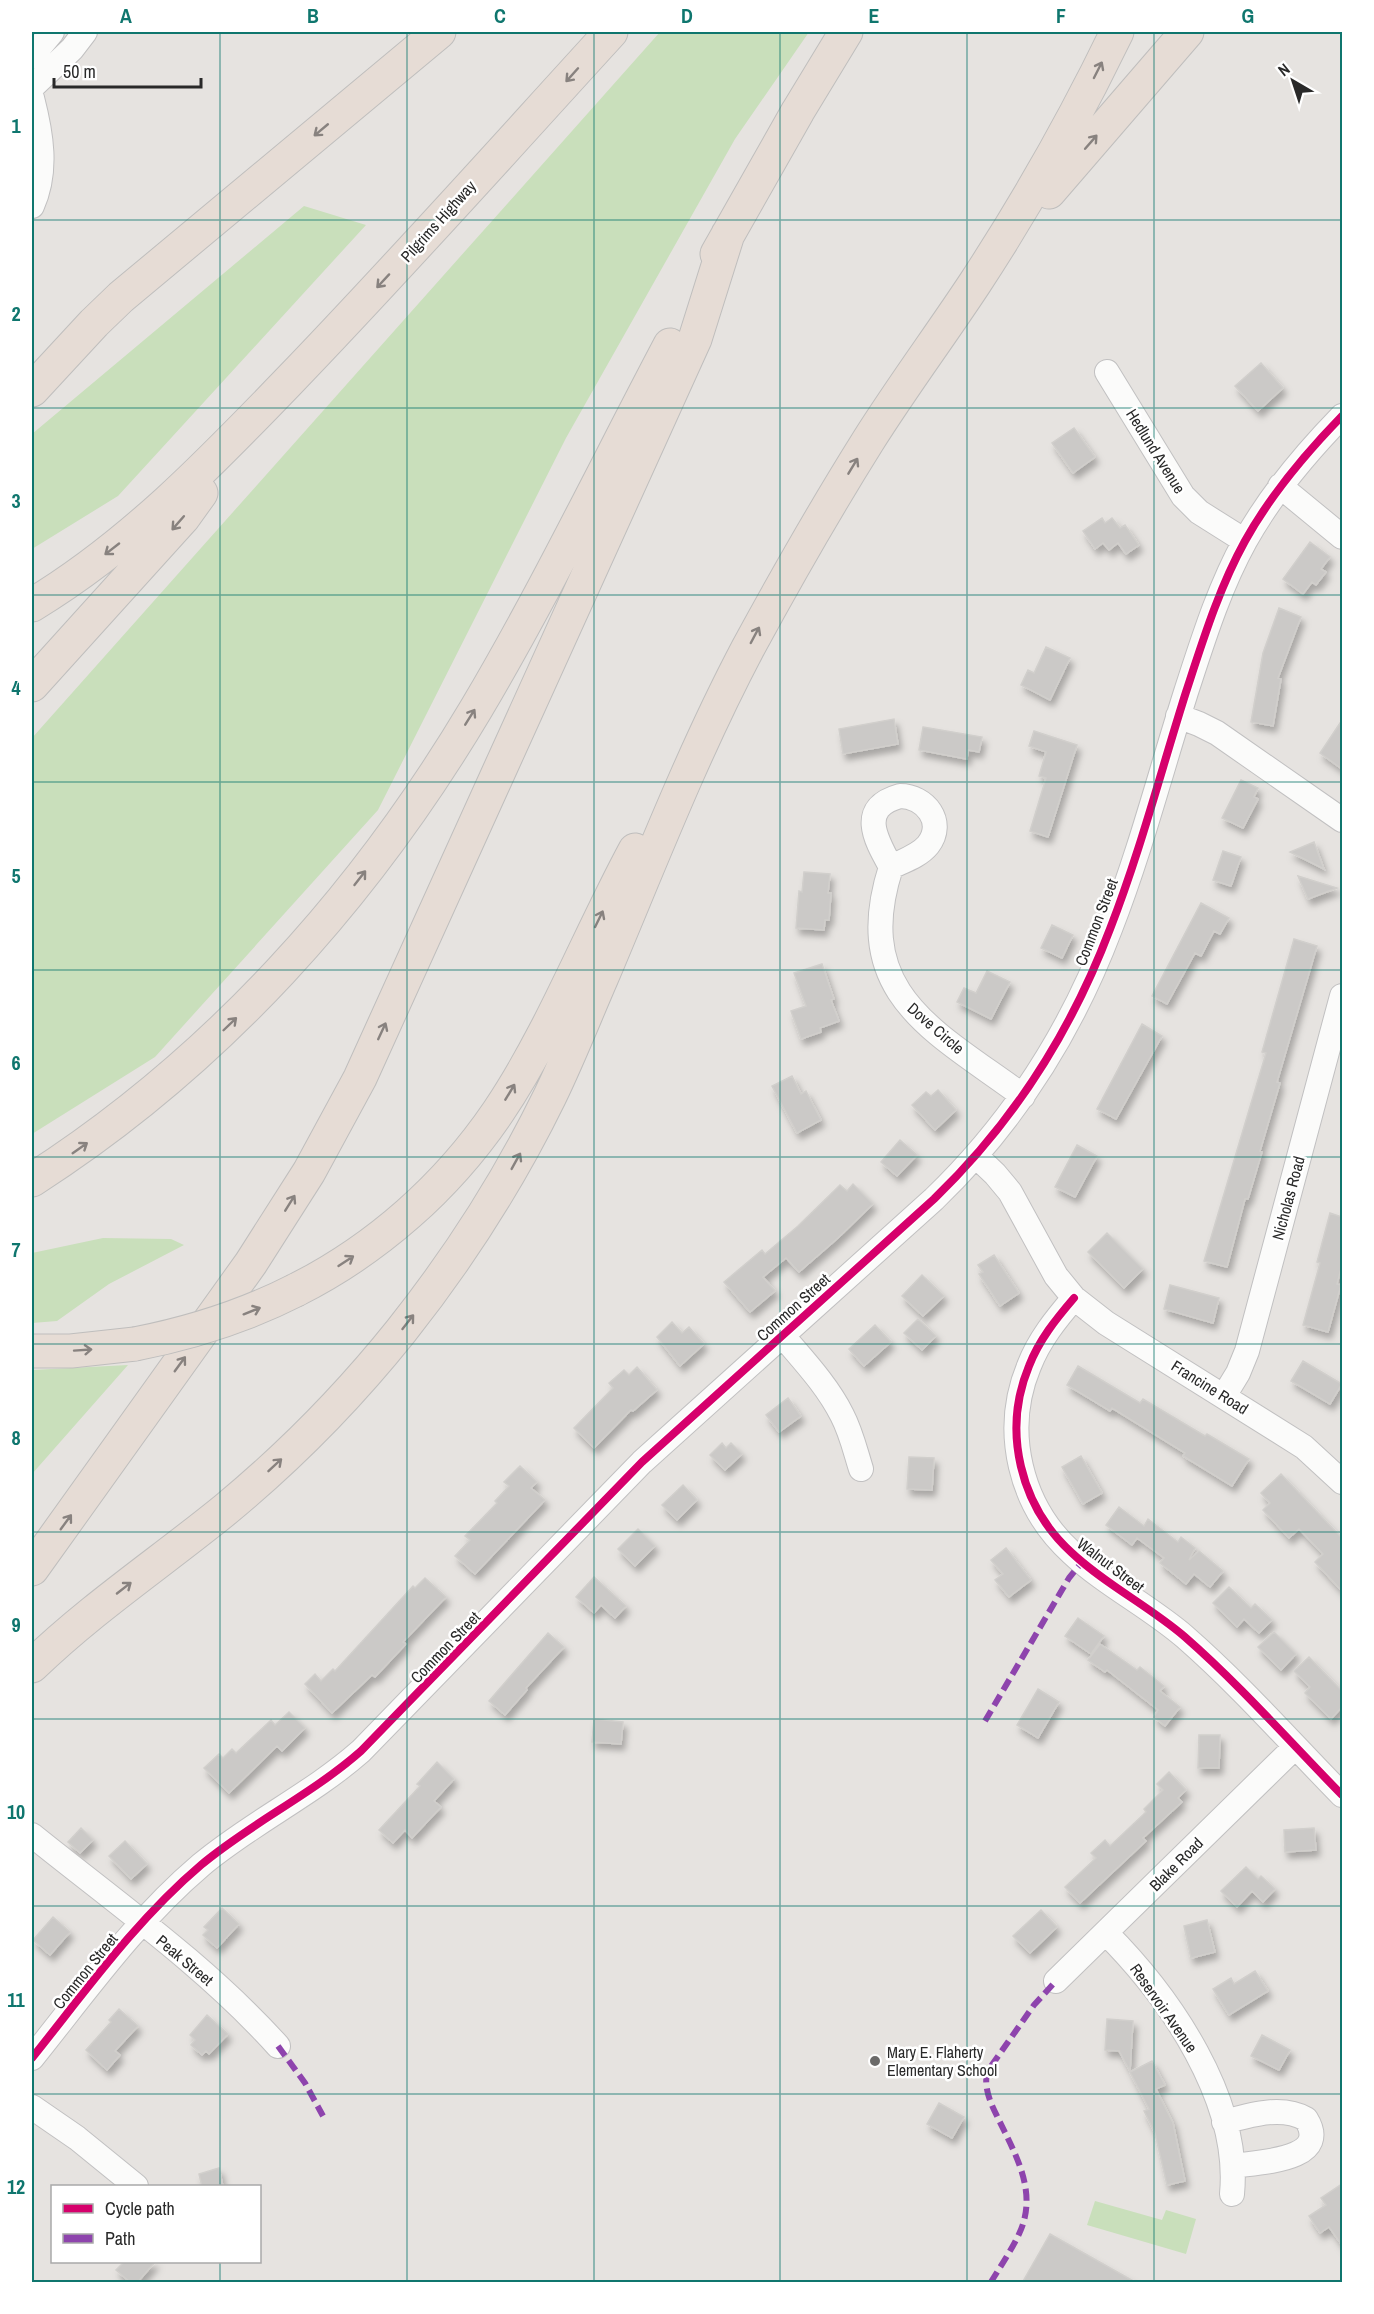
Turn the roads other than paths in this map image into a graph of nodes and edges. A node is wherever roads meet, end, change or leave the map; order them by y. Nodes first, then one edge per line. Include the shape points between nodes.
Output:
1 (52, 32) edge
2 (85, 32) edge
3 (431, 32) edge
4 (439, 32) edge
5 (611, 32) edge
6 (1117, 32) edge
7 (1187, 32) edge
8 (840, 40) edge
9 (32, 56) edge
10 (32, 87) edge
11 (366, 93) junction
12 (32, 98) edge
13 (36, 128) edge
14 (32, 206) edge
15 (230, 206) junction
16 (728, 234) junction
17 (950, 319) junction
18 (32, 355) edge
19 (1107, 372) dead end
20 (32, 390) edge
21 (262, 409) junction
22 (1342, 416) edge
23 (1280, 486) junction
24 (1342, 537) edge
25 (1245, 541) junction
26 (32, 605) edge
27 (32, 685) edge
28 (728, 687) junction
29 (1178, 716) junction
30 (1342, 820) edge
31 (891, 867) dead end
32 (1342, 996) edge
33 (1023, 1096) junction
34 (976, 1156) junction
35 (32, 1180) edge
36 (1074, 1298) junction
37 (782, 1335) junction
38 (32, 1351) edge
39 (1224, 1396) junction
40 (861, 1469) dead end
41 (1342, 1482) edge
42 (32, 1569) edge
43 (32, 1666) edge
44 (1295, 1747) junction
45 (1342, 1795) edge
46 (32, 1835) edge
47 (142, 1924) junction
48 (1106, 1933) junction
49 (1056, 1981) dead end
50 (278, 2046) dead end
51 (32, 2058) edge
52 (32, 2107) edge
53 (1224, 2122) junction
54 (1233, 2166) junction
55 (134, 2185) edge
56 (1232, 2194) dead end

1 - 9 street
2 - 10 street
3 - 11 highway
4 - 11 highway
5 -> 21 highway, Pilgrims Highway
17 -> 6 highway via 1038,181
17 -> 7 highway via 1054,187
8 - 16 highway
11 -> 15 highway
12 - 13 street
13 - 14 street via 41,177
15 - 18 highway
15 - 20 highway via 121,297
35 -> 16 highway via 123,1117 205,1048 282,970 374,860 436,772 493,679
42 -> 16 highway via 251,1263 309,1172 349,1099 695,339
28 -> 17 highway via 846,477
19 - 25 street, Hedlund Avenue via 1183,496 1199,512
21 -> 26 highway via 133,533
21 -> 27 highway via 183,518
22 - 23 street, Common Street
23 - 24 street
23 - 25 street, Common Street
25 - 29 street, Common Street via 1210,617
38 -> 28 highway, bridge via 135,1344 218,1323 296,1290 364,1249 406,1216 458,1164 498,1112 533,1053 627,866
43 -> 28 highway via 78,1624 248,1491 300,1442 396,1337 462,1249 500,1190 552,1092
29 - 30 street via 1217,733
29 - 33 street, Common Street via 1104,944 1072,1014
31 - 33 street, Dove Circle via 879,923 885,962 896,988 927,1024
32 - 39 street, Nicholas Road via 1247,1351
33 - 34 street, Common Street
34 - 36 street via 1010,1192 1056,1276
34 - 37 street, Common Street via 934,1199
36 - 39 street, Francine Road via 1106,1323
36 - 44 street, Walnut Street via 1034,1354 1021,1391 1017,1444 1032,1501 1068,1550 1183,1636
37 - 40 street via 841,1412
37 - 47 street, Common Street via 642,1462 368,1745 333,1774 200,1866
39 - 41 street, Francine Road via 1304,1447
44 - 45 street, Walnut Street
44 - 48 street, Blake Road
46 - 47 street, Peak Street
47 - 50 street, Peak Street via 248,2014
47 - 51 street, Common Street
48 - 49 street, Blake Road
48 - 53 street, Reservoir Avenue via 1133,1962 1184,2032 1207,2076
52 - 55 street via 78,2138
53 - 54 street, Reservoir Avenue
53 - 54 street via 1289,2112 1306,2120 1312,2133 1308,2146 1294,2155
54 - 56 street, Reservoir Avenue

